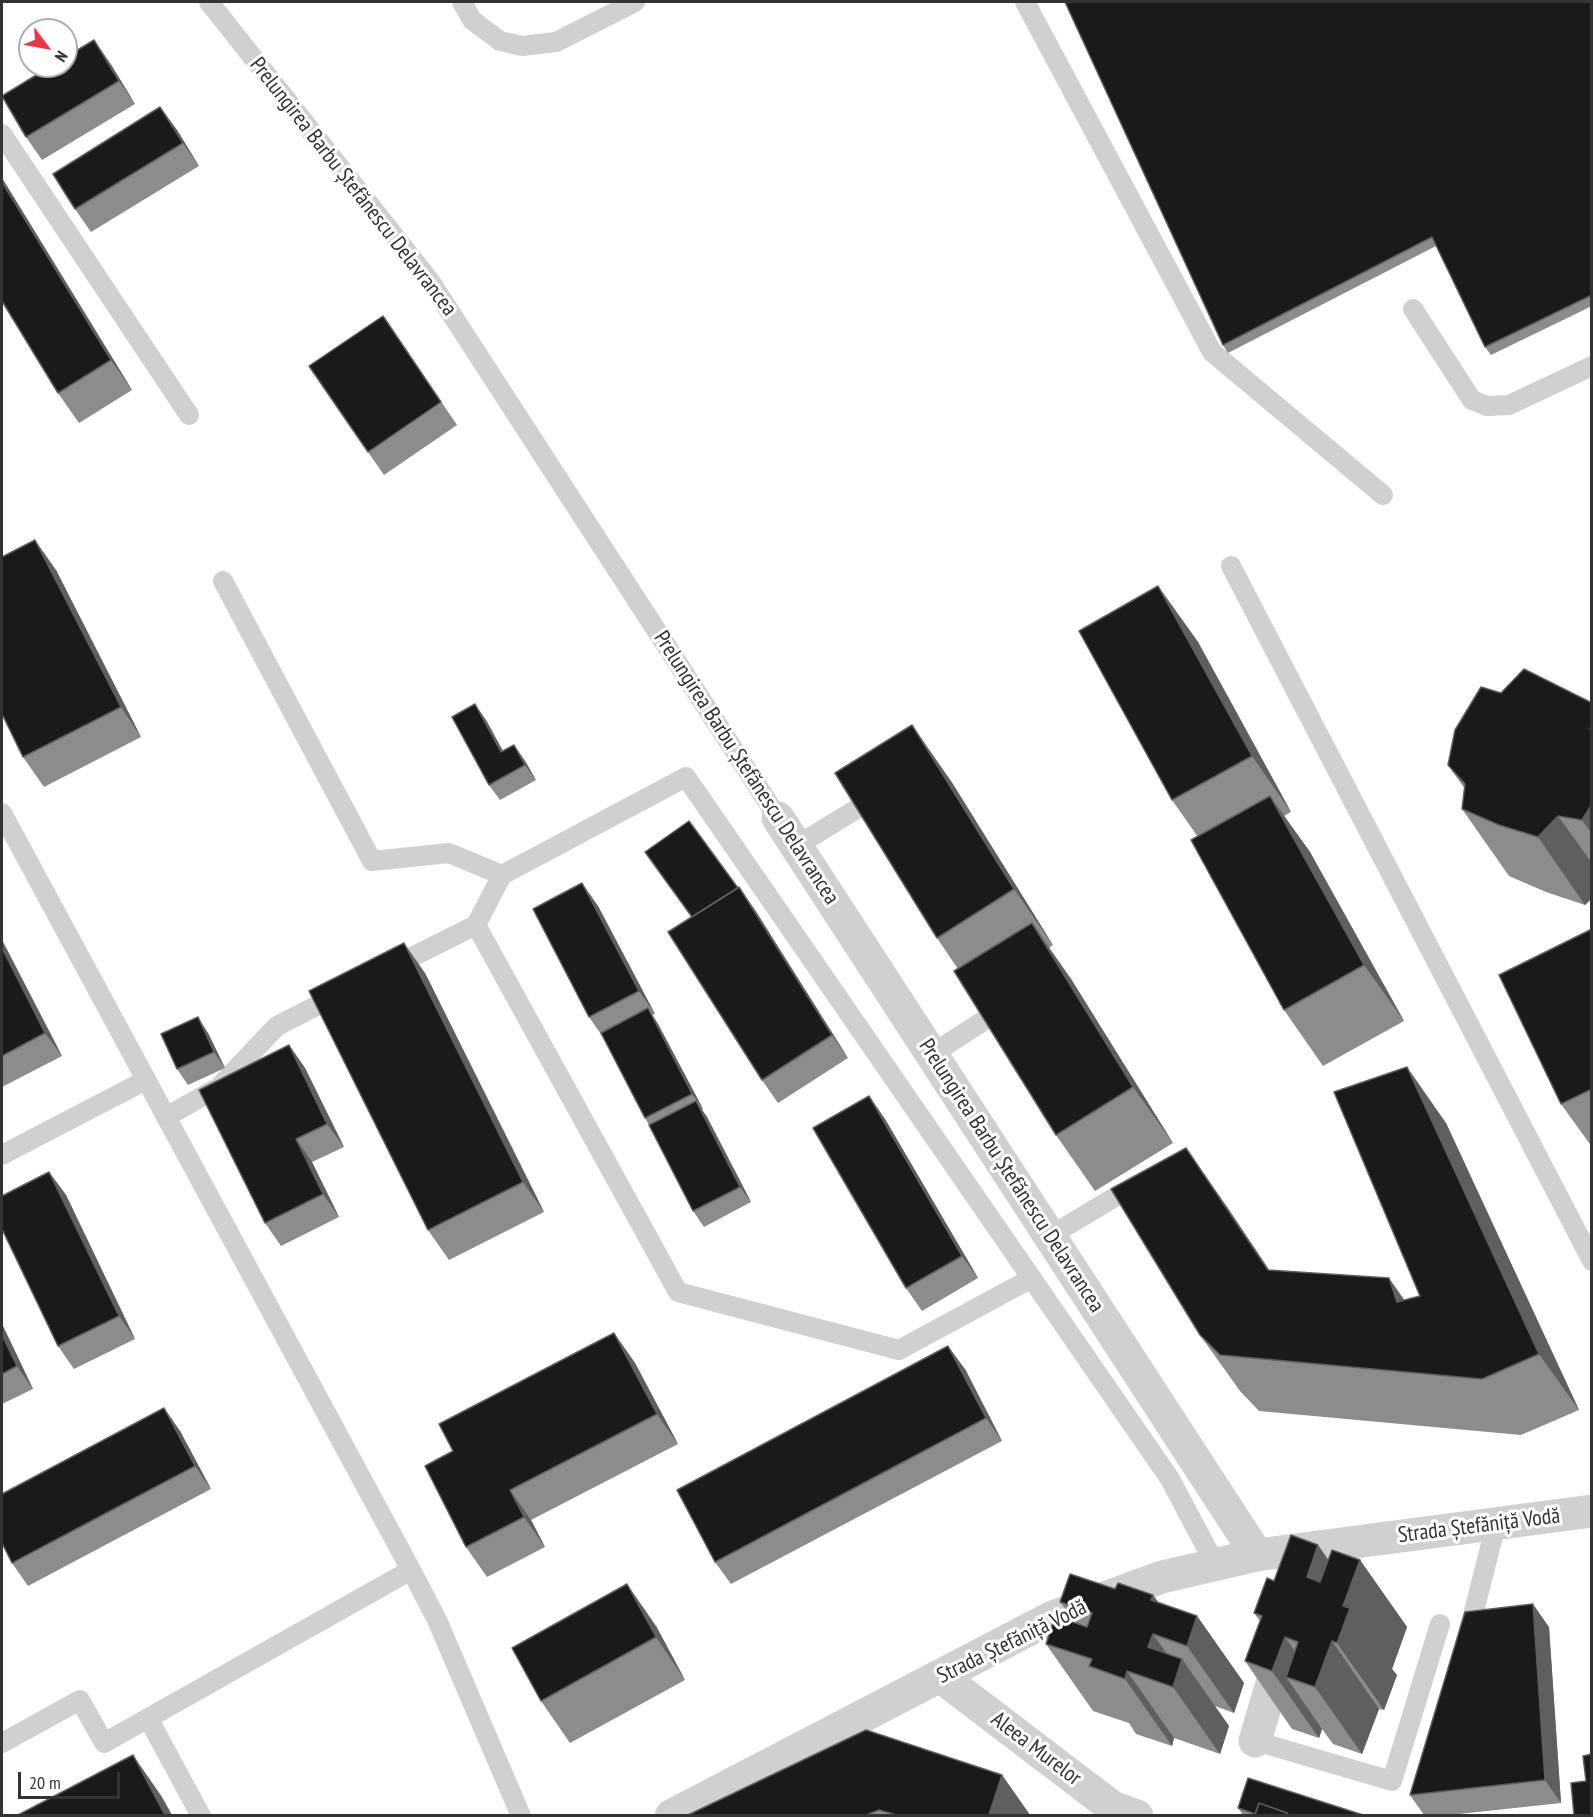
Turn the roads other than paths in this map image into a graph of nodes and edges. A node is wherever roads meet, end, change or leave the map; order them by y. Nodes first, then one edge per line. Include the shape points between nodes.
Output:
1 (209, 2) edge
2 (462, 2) edge
3 (635, 2) edge
4 (1025, 2) edge
5 (2, 134) edge
6 (1413, 309) dead end
7 (1592, 366) edge
8 (189, 415) dead end
9 (1383, 495) dead end
10 (1231, 566) dead end
11 (223, 581) dead end
12 (883, 793) edge
13 (2, 813) edge
14 (778, 818) joint
15 (796, 846) junction
16 (502, 875) junction
17 (476, 925) junction
18 (1005, 1007) edge
19 (932, 1054) junction
20 (146, 1080) junction
21 (166, 1117) junction
22 (2, 1155) edge
23 (1120, 1194) edge
24 (1050, 1236) junction
25 (1592, 1261) edge
26 (1032, 1278) junction
27 (1592, 1512) edge
28 (1496, 1524) junction
29 (1257, 1555) junction
30 (1215, 1564) junction
31 (411, 1570) junction
32 (1290, 1621) edge
33 (1440, 1624) dead end
34 (1463, 1654) edge
35 (940, 1676) junction
36 (148, 1718) junction
37 (1255, 1741) joint
38 (2, 1743) edge
39 (201, 1815) edge
40 (521, 1815) edge
41 (670, 1815) edge
42 (1137, 1815) edge

1 - 14 lane, Prelungirea Barbu Ștefănescu Delavrancea via 430,281
2 - 3 lane via 472,20 500,40 522,46 556,42
4 - 9 lane via 1212,352
5 - 8 lane
6 - 7 lane via 1472,400 1487,406 1509,405
10 - 25 lane
11 - 16 lane via 372,861 449,852
12 - 15 lane
13 - 20 lane
14 - 15 street, Prelungirea Barbu Ștefănescu Delavrancea
15 - 19 street, Prelungirea Barbu Ștefănescu Delavrancea
16 - 17 lane
16 - 26 lane via 686,777
17 - 21 lane via 277,1026 219,1087
17 - 26 lane via 678,1292 899,1350
18 - 19 lane
19 - 24 street, Prelungirea Barbu Ștefănescu Delavrancea
20 - 21 lane
20 - 22 lane
21 - 31 lane
23 - 24 lane
24 - 29 street, Prelungirea Barbu Ștefănescu Delavrancea
26 - 30 lane via 1170,1479
27 - 28 street, Strada Ștefăniță Vodă
28 - 29 street, Strada Ștefăniță Vodă via 1307,1562
28 - 34 lane
29 - 30 street, Strada Ștefăniță Vodă
30 - 35 street, Strada Ștefăniță Vodă via 1162,1577 1053,1617
31 - 36 lane
31 - 40 lane via 437,1620
32 - 37 street
33 - 37 lane via 1392,1782
35 - 41 street, Strada Ștefăniță Vodă
35 - 42 street, Aleea Murelor via 1112,1807
36 - 38 lane via 104,1743 80,1700
36 - 39 lane

